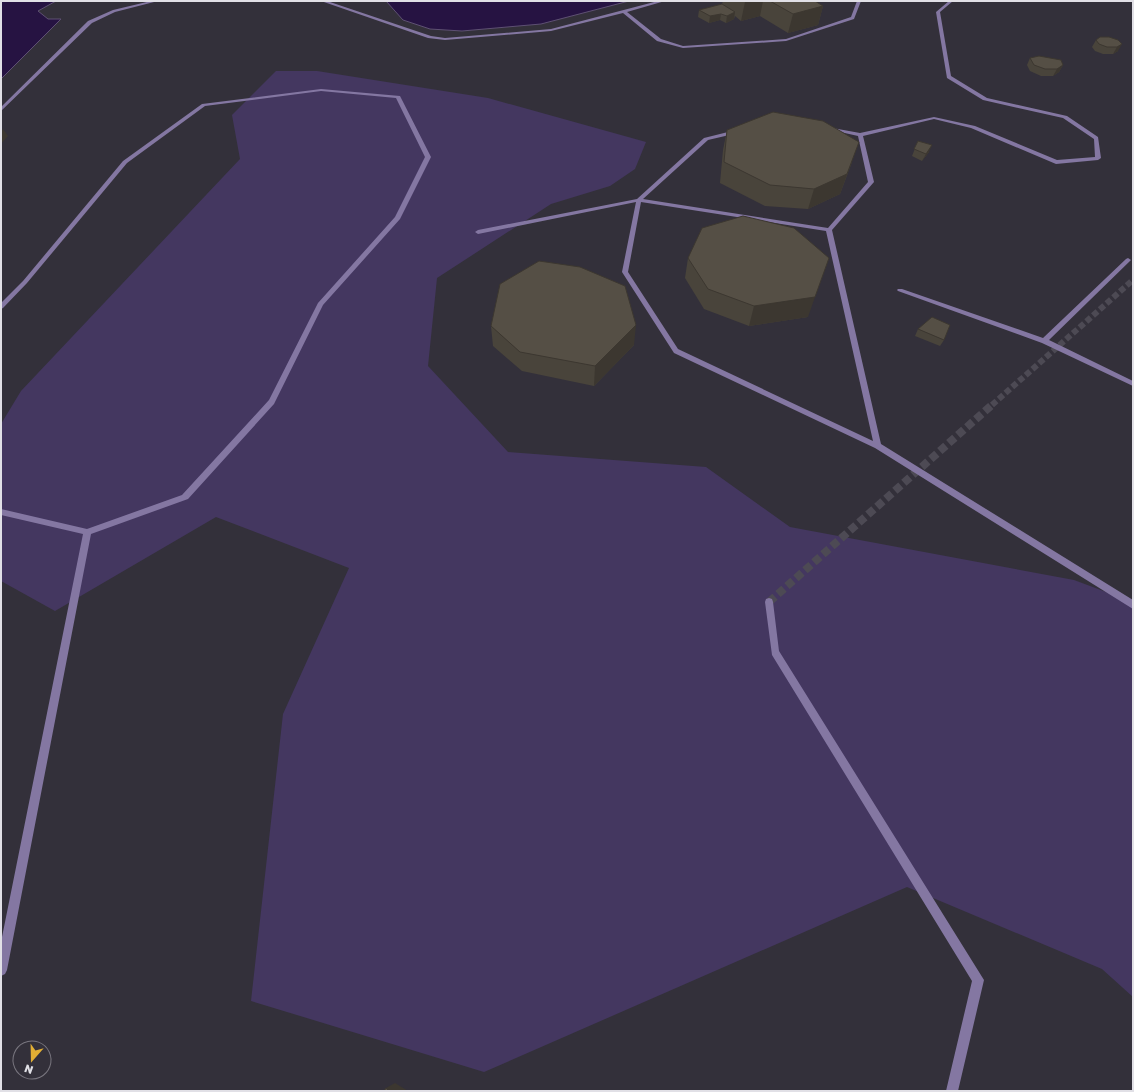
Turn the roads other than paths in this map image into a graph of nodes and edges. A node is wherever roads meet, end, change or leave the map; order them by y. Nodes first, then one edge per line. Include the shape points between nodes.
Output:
1 (156, 1) edge
2 (323, 1) edge
3 (662, 1) edge
4 (858, 1) edge
5 (951, 1) edge
6 (624, 11) junction
7 (1, 110) edge
8 (824, 128) edge
9 (743, 131) edge
10 (860, 134) junction
11 (639, 200) junction
12 (829, 230) junction
13 (478, 232) dead end
14 (1128, 260) dead end
15 (900, 290) dead end
16 (1, 307) edge
17 (1044, 341) junction
18 (1133, 384) edge
19 (878, 446) junction
20 (1, 512) edge
21 (87, 532) junction
22 (769, 602) dead end
23 (1133, 605) edge
24 (1, 970) edge
25 (952, 1091) edge

1 - 7 lane via 114,11 90,22
2 - 6 lane via 445,40 551,30
3 - 6 lane
4 - 6 lane via 853,18 786,40 683,47 659,40
5 - 10 lane via 938,12 949,77 985,99 1065,118 1096,138 1098,158 1056,162 973,127 934,118
8 - 10 lane
9 - 11 lane via 706,139
10 - 12 lane via 871,182
11 - 12 lane
11 - 13 lane
11 - 19 lane via 625,272 676,351
12 - 19 lane
14 - 17 lane
15 - 17 lane
16 - 21 lane via 125,162 204,105 321,90 398,97 428,157 398,218 320,304 272,402 185,497
17 - 18 lane
19 - 23 lane
20 - 21 lane
21 - 24 lane
22 - 25 lane via 775,652 978,980

